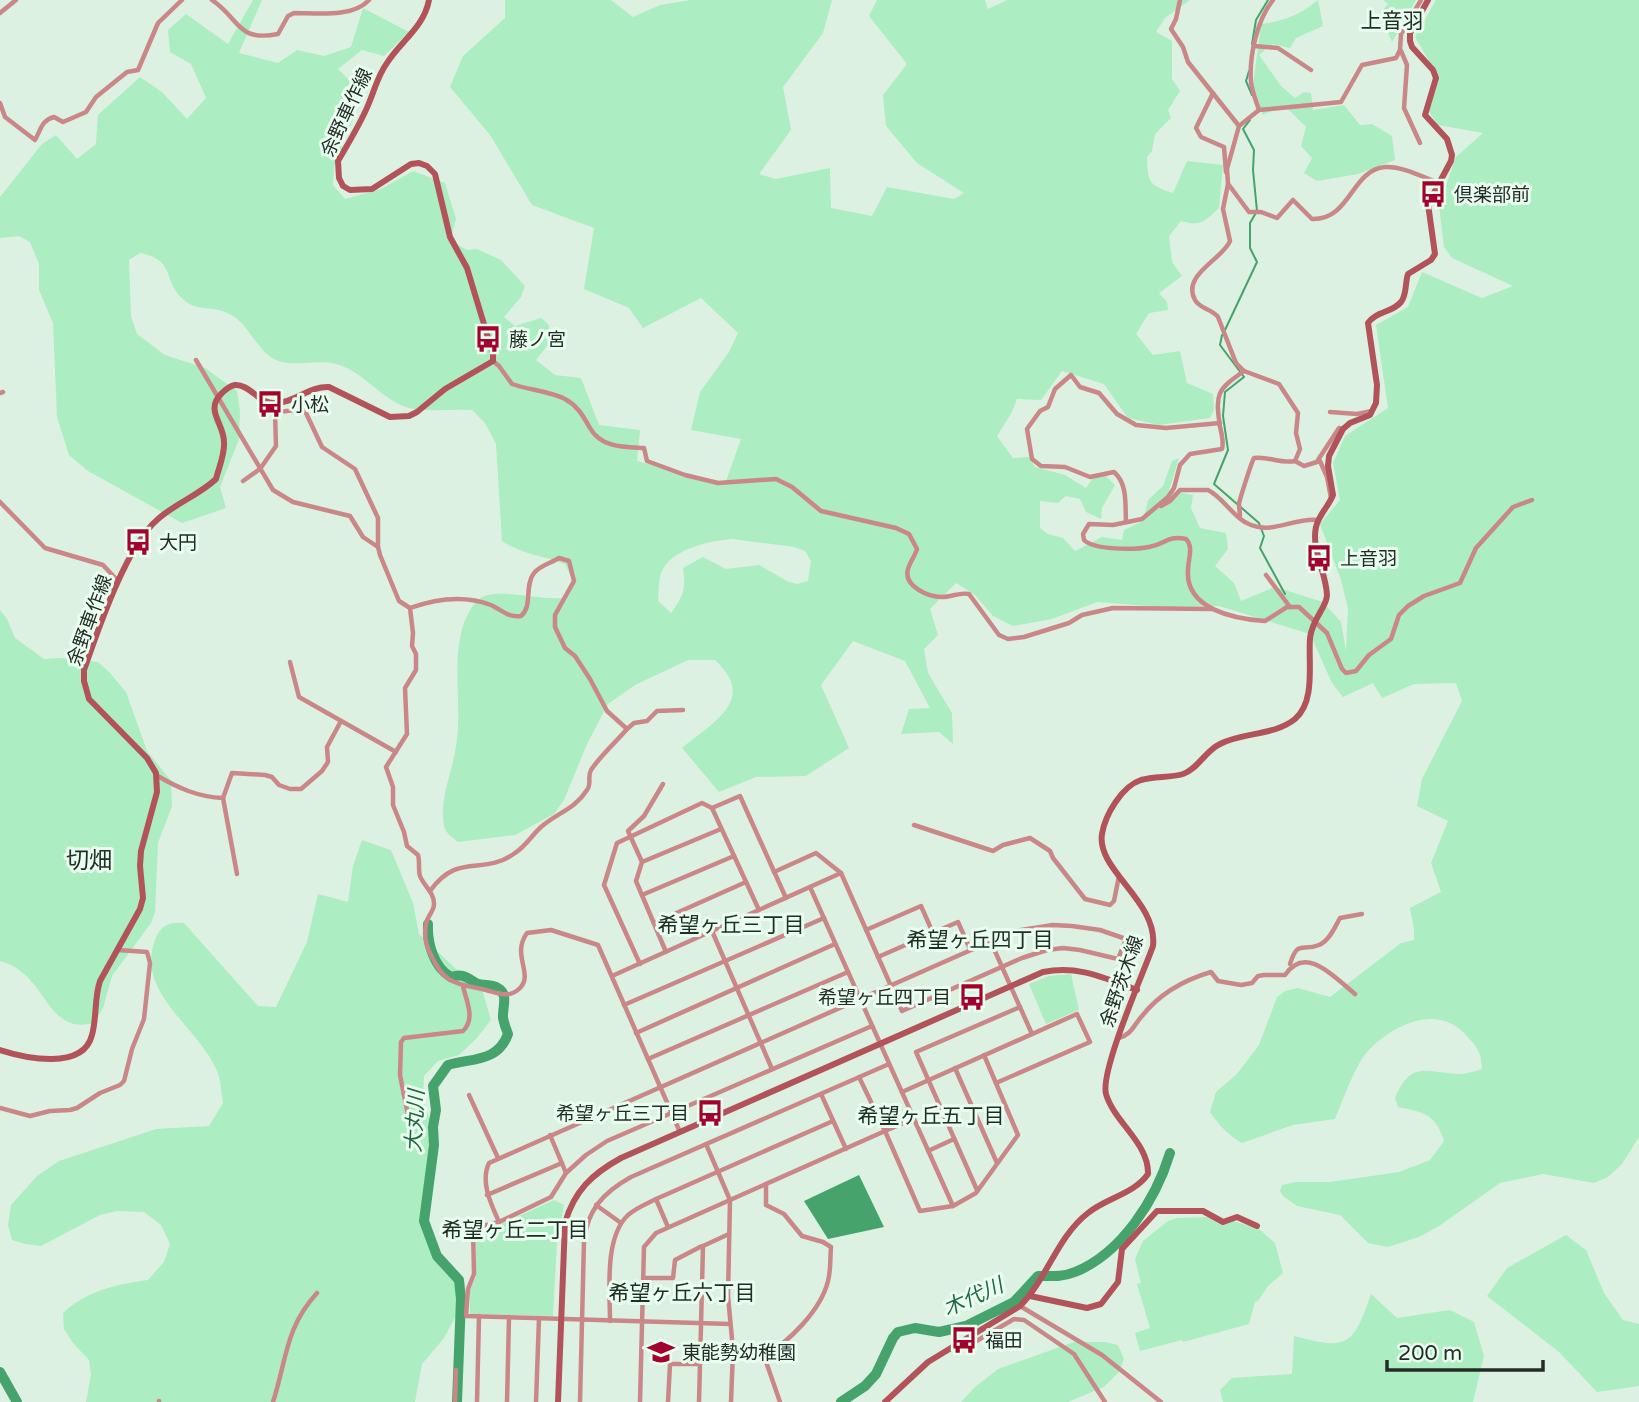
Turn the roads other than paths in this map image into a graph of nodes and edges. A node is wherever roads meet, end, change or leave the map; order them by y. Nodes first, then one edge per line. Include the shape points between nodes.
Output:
1 (16, 0) edge
2 (182, 0) edge
3 (212, 0) edge
4 (369, 0) edge
5 (429, 0) edge
6 (1180, 0) edge
7 (1273, 0) edge
8 (1421, 0) edge
9 (1428, 0) edge
10 (0, 13) edge
11 (1254, 47) junction
12 (1400, 50) junction
13 (1311, 70) dead end
14 (1213, 93) junction
15 (0, 103) edge
16 (1259, 110) junction
17 (1239, 126) junction
18 (1420, 142) dead end
19 (1228, 176) junction
20 (1439, 183) junction
21 (1228, 184) junction
22 (196, 360) dead end
23 (493, 361) junction
24 (1244, 372) junction
25 (219, 396) junction
26 (265, 402) junction
27 (1372, 411) junction
28 (1330, 412) dead end
29 (275, 413) junction
30 (1220, 423) junction
31 (1343, 429) junction
32 (1318, 460) junction
33 (1295, 461) junction
34 (260, 468) junction
35 (243, 481) dead end
36 (1332, 499) junction
37 (1532, 500) dead end
38 (0, 502) edge
39 (1154, 509) junction
40 (1240, 517) junction
41 (1318, 520) junction
42 (1126, 522) junction
43 (378, 547) junction
44 (1266, 575) dead end
45 (119, 582) junction
46 (1290, 607) junction
47 (410, 608) junction
48 (1212, 609) junction
49 (1314, 619) junction
50 (290, 662) dead end
51 (683, 710) dead end
52 (341, 722) junction
53 (627, 729) junction
54 (396, 752) junction
55 (156, 775) junction
56 (663, 784) dead end
57 (223, 798) junction
58 (712, 808) junction
59 (914, 825) dead end
60 (721, 829) junction
61 (631, 836) junction
62 (734, 856) junction
63 (642, 862) junction
64 (774, 872) junction
65 (841, 873) junction
66 (237, 874) dead end
67 (1120, 875) junction
68 (746, 882) junction
69 (810, 887) junction
70 (430, 891) junction
71 (642, 895) junction
72 (786, 898) junction
73 (759, 910) junction
74 (1362, 914) dead end
75 (824, 918) junction
76 (654, 923) junction
77 (866, 930) junction
78 (712, 931) junction
79 (933, 933) junction
80 (990, 940) junction
81 (835, 944) junction
82 (970, 948) junction
83 (117, 950) junction
84 (667, 952) junction
85 (878, 957) junction
86 (725, 961) junction
87 (640, 964) junction
88 (1002, 967) junction
89 (1289, 969) junction
90 (848, 972) junction
91 (612, 976) junction
92 (890, 984) junction
93 (462, 985) junction
94 (1011, 986) junction
95 (737, 988) junction
96 (1137, 990) junction
97 (1354, 994) dead end
98 (859, 998) junction
99 (624, 1005) junction
100 (1020, 1007) junction
101 (749, 1015) junction
102 (872, 1026) junction
103 (636, 1033) junction
104 (1032, 1034) junction
105 (1118, 1038) junction
106 (760, 1042) junction
107 (880, 1044) junction
108 (0, 1051) edge
109 (984, 1055) junction
110 (649, 1059) junction
111 (889, 1063) junction
112 (955, 1068) junction
113 (772, 1069) junction
114 (859, 1077) junction
115 (928, 1080) junction
116 (996, 1083) junction
117 (660, 1086) junction
118 (901, 1092) junction
119 (821, 1094) junction
120 (469, 1095) dead end
121 (0, 1108) edge
122 (672, 1113) junction
123 (408, 1115) dead end
124 (914, 1119) junction
125 (833, 1121) junction
126 (885, 1131) junction
127 (680, 1132) junction
128 (550, 1135) junction
129 (954, 1139) junction
130 (706, 1144) junction
131 (846, 1149) junction
132 (928, 1151) junction
133 (498, 1158) junction
134 (562, 1163) junction
135 (998, 1163) junction
136 (718, 1172) junction
137 (566, 1173) junction
138 (766, 1184) junction
139 (977, 1191) junction
140 (487, 1195) junction
141 (656, 1199) junction
142 (730, 1200) junction
143 (596, 1205) junction
144 (953, 1206) junction
145 (499, 1222) junction
146 (621, 1223) junction
147 (1257, 1226) dead end
148 (668, 1227) junction
149 (729, 1234) junction
150 (703, 1245) junction
151 (643, 1278) junction
152 (317, 1293) dead end
153 (1030, 1296) junction
154 (1020, 1306) junction
155 (479, 1317) junction
156 (509, 1317) junction
157 (539, 1318) junction
158 (560, 1319) junction
159 (582, 1320) junction
160 (610, 1321) junction
161 (641, 1322) junction
162 (701, 1324) junction
163 (730, 1325) junction
164 (968, 1346) dead end
165 (700, 1364) junction
166 (456, 1370) dead end
167 (273, 1402) edge
168 (455, 1402) edge
169 (477, 1402) edge
170 (507, 1402) edge
171 (536, 1402) edge
172 (558, 1402) edge
173 (580, 1402) edge
174 (639, 1402) edge
175 (668, 1402) edge
176 (699, 1402) edge
177 (731, 1402) edge
178 (780, 1402) edge
179 (885, 1402) edge
180 (1105, 1402) edge
181 (1161, 1402) edge

1 - 10 street
2 - 15 street via 158,23 138,70 127,72 96,97 86,112 63,122 48,118 35,140 5,117
3 - 4 street via 244,31 261,38 278,34 294,13 339,12 359,8
5 - 23 main road, 余野車作線 via 417,29 387,62 337,169 343,186 350,190 372,188 411,164 427,166 435,174 450,237 467,268
6 - 14 street via 1171,29 1188,62
7 - 11 street
8 - 12 street via 1401,34
9 - 20 main road via 1410,41 1436,78 1425,115 1451,148 1451,161
11 - 13 street via 1278,48
11 - 16 street via 1251,82
12 - 16 street via 1394,59 1362,65 1341,102
12 - 18 street via 1407,65 1404,108
14 - 17 street
14 - 19 street via 1196,128 1201,137 1224,147
16 - 17 street
17 - 19 street
19 - 21 street
20 - 21 street via 1401,169 1381,168 1355,187 1343,207 1322,219 1312,219 1293,200 1277,218 1249,212
20 - 27 main road via 1428,204 1435,254 1408,274 1402,301 1368,323 1377,385
21 - 24 street via 1223,209 1230,241 1206,266 1193,293 1200,305 1218,317
22 - 25 street
23 - 26 main road via 434,396 417,412 398,418 329,387 279,403
23 - 48 street via 512,384 573,405 601,439 617,447 644,448 647,461 718,483 776,479 821,511 909,534 917,549 907,570 912,584 937,597 969,594 999,635 1008,639 1113,608
24 - 30 street via 1219,391
24 - 33 street via 1279,384 1289,396 1298,414 1300,449
25 - 26 main road via 236,385
25 - 34 street
25 - 45 main road, 余野車作線 via 213,410 225,442 216,479 148,529
26 - 29 street
27 - 28 street
27 - 31 main road
29 - 34 street via 276,446
29 - 43 street via 302,409 322,447 355,469 378,518
30 - 39 street via 1223,447 1184,459 1174,488
30 - 42 street via 1166,428 1136,425 1117,414 1100,393 1080,387 1071,375 1055,389 1048,407 1027,429 1032,459 1041,466 1065,467 1090,477 1114,472 1122,482
31 - 32 street
31 - 36 main road via 1328,461
32 - 33 street via 1304,466
32 - 36 street
33 - 40 street via 1254,457 1239,504
34 - 35 street
34 - 43 street via 273,490 293,502 350,516 363,537
36 - 41 main road
37 - 49 street via 1513,507 1476,548 1460,583 1408,606 1399,615 1391,639 1356,671 1342,669 1327,633
38 - 45 street via 46,548 103,565
39 - 40 street via 1180,490 1208,490
39 - 42 street via 1142,519
40 - 41 street via 1262,528
41 - 49 main road, 余野茨木線 via 1315,536 1327,593 1324,607
42 - 48 street via 1089,524 1084,540 1092,546 1132,548 1149,547 1171,537 1186,539 1191,547 1188,571 1192,593
43 - 47 street via 399,601
44 - 46 street
45 - 55 main road, 余野車作線 via 84,670 86,689 89,699 148,758
46 - 48 street via 1265,621
46 - 49 street via 1299,607
47 - 53 street via 436,599 469,600 512,617 521,616 536,570 559,558 569,561 574,580 555,615 555,627 607,711
47 - 54 street via 416,670 405,688 407,734
49 - 67 main road, 余野茨木線 via 1307,701 1295,719 1222,743 1187,772 1143,779 1122,794 1102,839 1103,852
50 - 52 street via 299,697
51 - 53 street via 657,711
52 - 54 street
52 - 57 street via 327,747 328,762 301,789 279,785 265,775 232,773
53 - 70 street via 590,772 589,789 570,810 540,827 511,856 491,865 451,870
54 - 70 street via 386,767 393,805
55 - 57 street via 193,794
55 - 83 main road via 157,792 139,866 143,898
56 - 61 street via 644,816 628,831
57 - 66 street
58 - 60 street
58 - 61 street via 702,803
58 - 64 street via 740,796
59 - 67 street via 993,851 1030,838 1050,851 1091,902 1110,905
60 - 62 street
60 - 63 street
61 - 63 street
61 - 87 street via 617,843 604,885
62 - 68 street
62 - 71 street
63 - 71 street via 636,881
64 - 65 street via 817,853
64 - 72 street
65 - 69 street
65 - 77 street
67 - 96 main road, 余野茨木線 via 1154,934
68 - 73 street
68 - 76 street
69 - 72 street
69 - 75 street
70 - 93 street via 434,907 426,923 426,944 440,974
71 - 76 street
72 - 73 street
73 - 78 street
74 - 89 street via 1340,918 1319,945 1298,948
75 - 81 street
75 - 86 street
76 - 84 street
77 - 79 street via 921,906
77 - 85 street
78 - 84 street
78 - 86 street
79 - 82 street via 958,922
79 - 85 street
80 - 82 street
80 - 88 street
80 - 88 street via 1053,925 1100,930 1126,939 1118,959 1063,948
81 - 90 street
81 - 95 street
82 - 92 street
83 - 108 main road via 96,993 93,1032 86,1048 60,1058 25,1058
83 - 121 street via 147,952 150,962 144,1019 124,1081 70,1110 30,1116
84 - 87 street
85 - 92 street
86 - 95 street
86 - 99 street
87 - 91 street
88 - 92 street via 902,1011
88 - 94 street
89 - 97 street via 1301,961 1319,966
89 - 105 street via 1284,975 1258,976 1252,984 1218,981 1212,972 1181,982 1142,1016 1128,1035
90 - 98 street
90 - 101 street
91 - 93 street via 598,945 537,930 527,933 521,942 525,978 516,992 505,995
91 - 99 street
92 - 98 street
93 - 123 street via 470,1015 463,1031 401,1042 400,1075
94 - 96 main road via 1043,972 1069,968
94 - 100 street
94 - 107 main road
95 - 101 street
95 - 103 street
96 - 105 main road, 余野茨木線
98 - 102 street
98 - 106 street
99 - 103 street
100 - 104 street
100 - 115 street via 916,1052
101 - 106 street
101 - 110 street
102 - 107 street
102 - 113 street
103 - 110 street
104 - 109 street
104 - 116 street via 1077,1014 1090,1042
105 - 153 main road, 余野茨木線 via 1107,1073 1107,1095 1145,1156 1147,1174 1135,1187 1086,1214
106 - 113 street
106 - 117 street
107 - 111 street
107 - 127 main road
109 - 112 street
109 - 116 street
110 - 117 street
111 - 114 street
111 - 118 street
112 - 115 street
112 - 135 street
113 - 122 street
114 - 119 street
114 - 126 street
115 - 118 street
115 - 129 street
116 - 135 street via 1018,1135
117 - 122 street
117 - 128 street
118 - 124 street
119 - 125 street
119 - 130 street
120 - 133 street
122 - 127 street
122 - 137 street via 607,1142
124 - 126 street
124 - 132 street
125 - 131 street
125 - 136 street
126 - 131 street
126 - 144 street via 920,1211
127 - 158 main road via 599,1170 577,1192 563,1232
128 - 133 street
128 - 134 street
129 - 132 street
129 - 139 street
130 - 136 street
130 - 143 street via 620,1183
131 - 138 street
132 - 144 street
133 - 140 street via 486,1168
134 - 137 street
134 - 140 street
135 - 139 street
136 - 141 street
136 - 142 street
137 - 145 street via 551,1197
138 - 142 street
138 - 178 street via 766,1205 784,1214 802,1236 831,1247 828,1282 810,1316 780,1347 764,1356
139 - 144 street
140 - 145 street
141 - 146 street
141 - 148 street
142 - 148 street
142 - 149 street
143 - 146 street
143 - 159 street via 583,1241
145 - 155 street via 473,1228 474,1274 466,1316
146 - 160 street via 612,1246
147 - 153 main road via 1237,1217 1223,1222 1203,1211 1157,1211 1122,1249 1118,1282 1101,1304 1087,1307
148 - 151 street via 643,1247
149 - 150 street
149 - 163 street
150 - 151 street via 675,1260 673,1278
150 - 162 street
151 - 161 street
152 - 167 street via 289,1336
153 - 154 main road, 余野茨木線
154 - 179 main road, 余野茨木線 via 928,1362
154 - 181 street via 1102,1355
155 - 156 street
155 - 169 street
156 - 157 street
156 - 170 street
157 - 158 street
157 - 171 street
158 - 159 street
158 - 172 main road
159 - 160 street
159 - 173 street
160 - 161 street
161 - 162 street
161 - 174 street
162 - 163 street
162 - 165 street
163 - 177 street
164 - 180 street via 1014,1319 1024,1320 1074,1354
165 - 175 street via 670,1364
165 - 176 street
166 - 168 street

